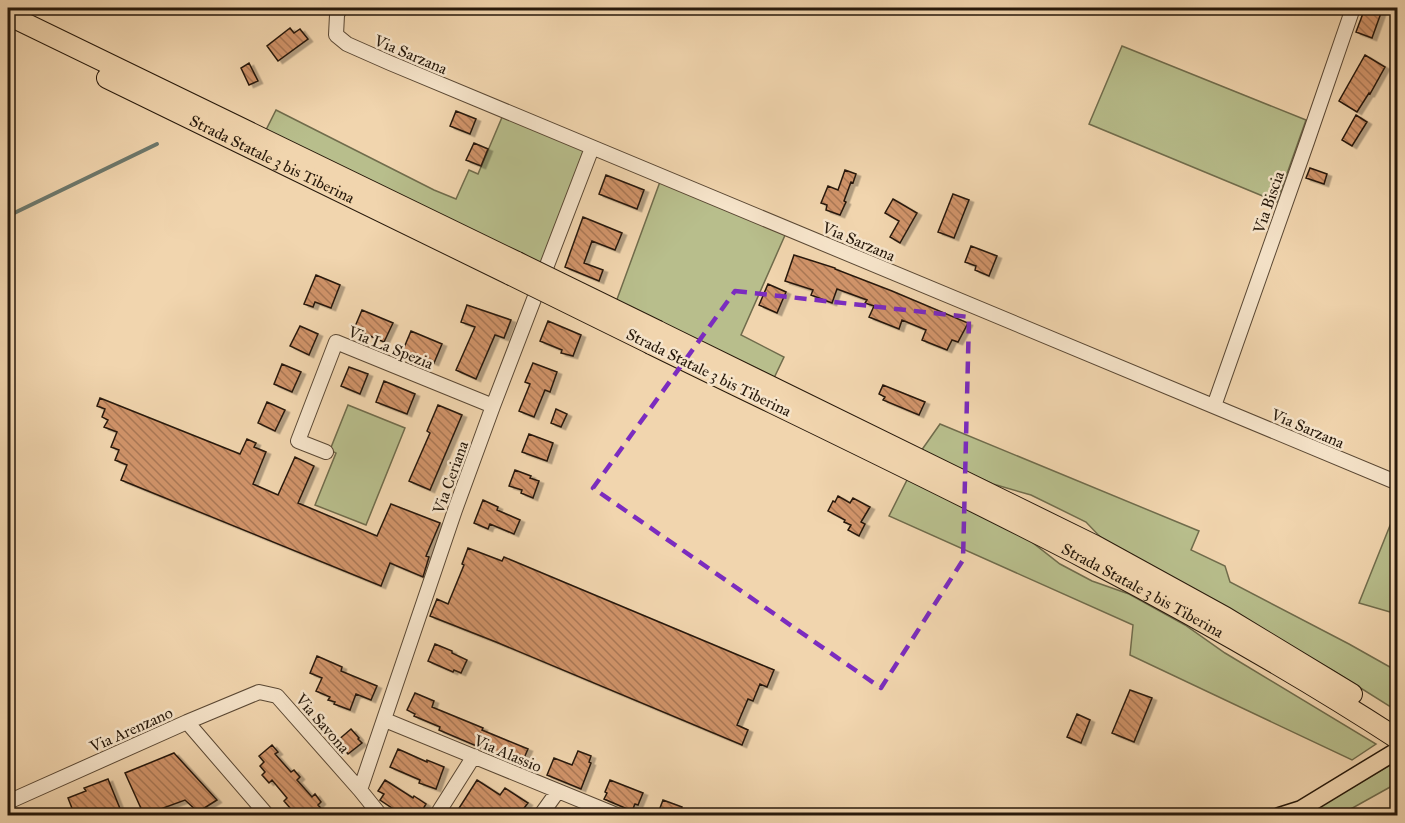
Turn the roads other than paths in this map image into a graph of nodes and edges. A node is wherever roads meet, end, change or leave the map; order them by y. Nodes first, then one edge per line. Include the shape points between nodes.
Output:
1 (340, 8) edge
2 (1353, 8) edge
3 (8, 15) edge
4 (8, 29) edge
5 (592, 148) junction
6 (514, 269) junction
7 (493, 406) junction
8 (1214, 406) junction
9 (326, 452) dead end
10 (1398, 483) edge
11 (1373, 715) junction
12 (385, 720) junction
13 (187, 722) junction
14 (1398, 723) edge
15 (1398, 739) edge
16 (1398, 744) edge
17 (1398, 750) edge
18 (474, 756) junction
19 (360, 790) junction
20 (558, 791) junction
21 (8, 802) edge
22 (1298, 812) edge
23 (268, 816) edge
24 (381, 816) edge
25 (436, 816) edge
26 (540, 816) edge
27 (619, 816) edge
28 (1279, 816) edge

1 - 5 street, Via Sarzana via 336,35 347,44
2 - 8 street, Via Biscia
3 - 6 highway, Strada Statale 3 bis Tiberina
4 - 6 highway, Strada Statale 3 bis Tiberina
5 - 7 street, Via Ceriana
5 - 8 street, Via Sarzana
6 - 11 highway, Strada Statale 3 bis Tiberina, bridge via 1087,558
7 - 9 street, Via La Spezia via 336,342 298,441
7 - 12 street, Via Ceriana
8 - 10 street, Via Sarzana
11 - 14 highway, Strada Statale 3 bis Tiberina
11 - 15 highway, Strada Statale 3 bis Tiberina
11 - 16 highway
12 - 18 street, Via Alassio
12 - 19 street, Via Ceriana
13 - 19 street, Via Savona via 259,692 277,696
13 - 21 street, Via Arenzano
13 - 23 street, Via Arenzano
17 - 22 main road
18 - 20 street, Via Alassio
18 - 25 street
19 - 24 street
20 - 26 street
20 - 27 street, Via Alassio
22 - 28 main road

